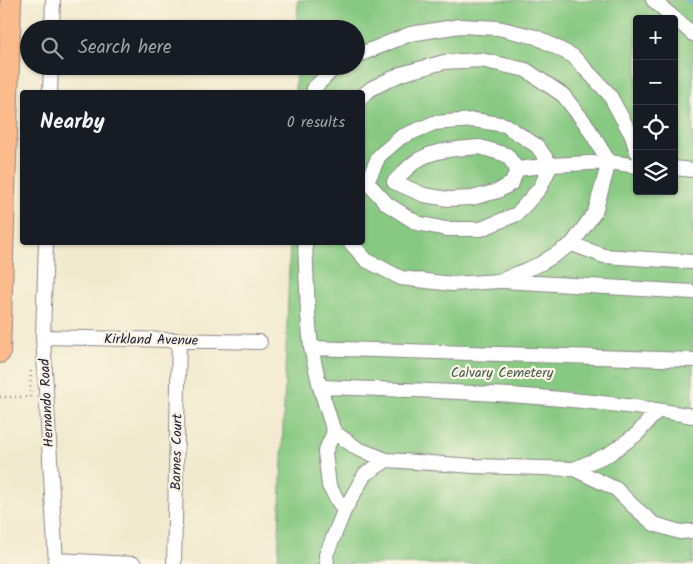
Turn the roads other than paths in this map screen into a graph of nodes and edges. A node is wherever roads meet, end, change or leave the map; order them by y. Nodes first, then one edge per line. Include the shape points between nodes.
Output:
1 (11, 0) edge
2 (53, 0) edge
3 (653, 0) edge
4 (52, 20) edge
5 (693, 34) edge
6 (365, 52) edge
7 (50, 75) edge
8 (327, 75) edge
9 (50, 90) edge
10 (314, 90) edge
11 (365, 94) edge
12 (636, 150) edge
13 (609, 162) junction
14 (551, 165) junction
15 (633, 165) edge
16 (678, 168) edge
17 (517, 169) junction
18 (693, 170) edge
19 (365, 182) edge
20 (394, 182) junction
21 (572, 244) junction
22 (46, 245) edge
23 (306, 245) edge
24 (353, 245) edge
25 (693, 262) edge
26 (500, 281) junction
27 (693, 292) edge
28 (43, 337) junction
29 (180, 340) junction
30 (260, 342) dead end
31 (311, 348) junction
32 (0, 353) edge
33 (693, 360) edge
34 (320, 387) junction
35 (658, 410) junction
36 (693, 416) edge
37 (334, 432) junction
38 (387, 460) junction
39 (574, 469) junction
40 (344, 510) junction
41 (693, 531) edge
42 (55, 562) edge
43 (134, 564) edge
44 (174, 564) edge
45 (327, 564) edge

1 - 32 highway
2 - 4 street
3 - 5 street
6 - 12 street via 410,34 460,26 498,28 536,37 574,56 608,94
7 - 9 street
8 - 10 street
11 - 13 street via 401,74 444,62 481,60 526,70 563,95 586,124
13 - 14 street
13 - 15 street
13 - 21 street via 595,212
14 - 17 street
14 - 19 street via 536,146 505,125 474,120 434,123 402,137 379,156
14 - 19 street via 540,188 517,214 481,229 446,229 417,223 387,204
16 - 18 street
17 - 20 street via 512,182 472,198 424,195
17 - 20 street via 507,155 480,147 453,149 415,162
19 - 20 street
21 - 25 street via 604,256
21 - 26 street via 540,264
22 - 28 street, Hernando Road
23 - 31 street
24 - 26 street via 366,260 401,278 452,284
26 - 27 street
28 - 29 street, Kirkland Avenue
28 - 42 street, Hernando Road
29 - 30 street, Kirkland Avenue
29 - 44 street, Barnes Court
31 - 33 street
31 - 34 street
34 - 35 street via 516,395
34 - 37 street
35 - 36 street
35 - 39 street via 637,434 608,454
37 - 38 street via 358,449
37 - 40 street via 325,452 329,486
38 - 39 street
38 - 40 street via 365,474
39 - 41 street via 616,489 654,524 680,532
40 - 45 street via 326,555
42 - 43 street

